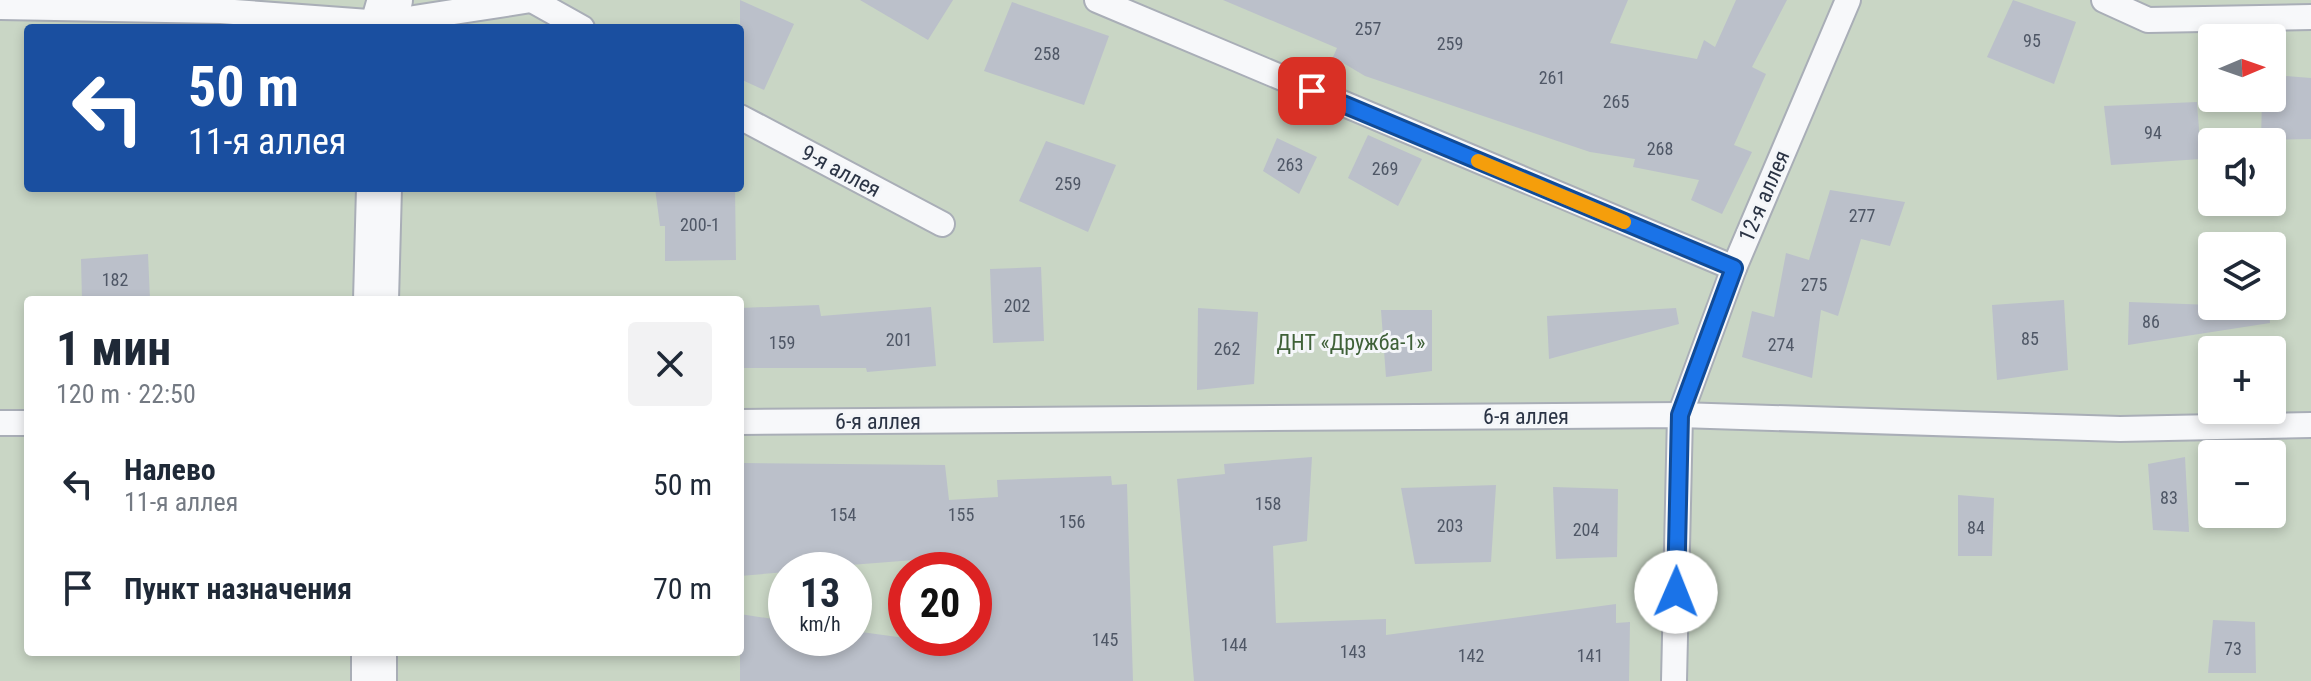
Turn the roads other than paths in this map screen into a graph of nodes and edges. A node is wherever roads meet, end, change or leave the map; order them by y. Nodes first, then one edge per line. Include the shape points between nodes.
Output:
1 (532, 0) edge
2 (1097, 0) edge
3 (1848, 0) edge
4 (2104, 0) edge
5 (0, 7) edge
6 (385, 17) edge
7 (2311, 17) edge
8 (575, 24) edge
9 (744, 119) edge
10 (379, 192) edge
11 (942, 224) dead end
12 (1734, 268) junction
13 (376, 296) edge
14 (1680, 415) junction
15 (744, 422) edge
16 (0, 423) edge
17 (24, 423) edge
18 (2311, 425) edge
19 (374, 656) edge
20 (374, 681) edge
21 (1674, 681) edge

1 - 6 lane
1 - 8 lane
2 - 12 lane
3 - 12 lane, 12-я аллея
4 - 7 lane via 2148,20
5 - 6 lane
9 - 11 lane, 9-я аллея
10 - 13 street
12 - 14 lane, 12-я аллея
14 - 15 lane, 6-я аллея
14 - 18 lane, 6-я аллея via 2120,429
14 - 21 lane, 12-я аллея
16 - 17 lane
19 - 20 street

